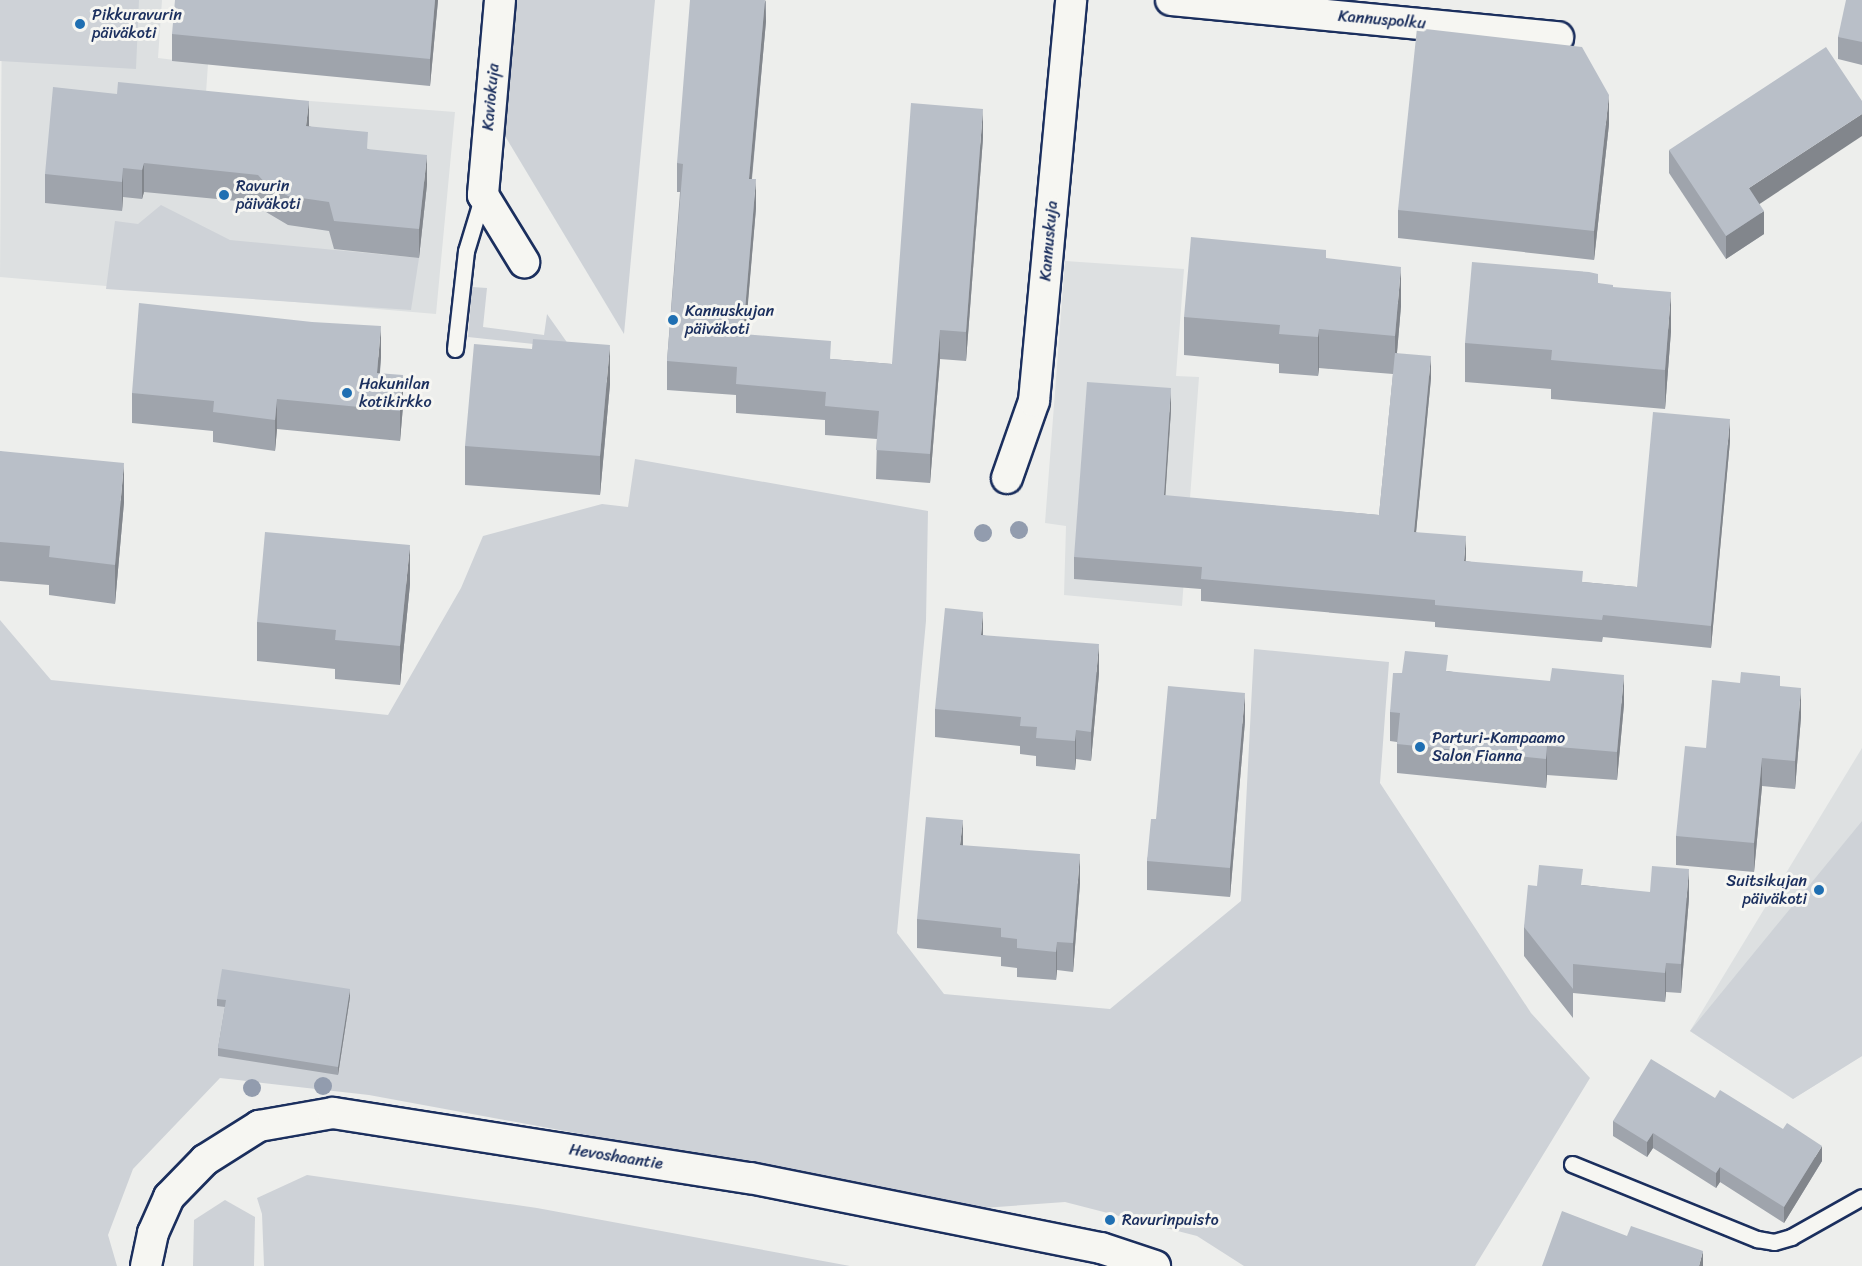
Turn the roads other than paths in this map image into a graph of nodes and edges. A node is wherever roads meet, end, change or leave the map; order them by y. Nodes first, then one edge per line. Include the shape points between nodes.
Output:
1 (500, 0) edge
2 (1071, 0) edge
3 (1171, 0) edge
4 (1558, 37) dead end
5 (483, 195) junction
6 (524, 262) dead end
7 (455, 349) dead end
8 (1007, 478) dead end
9 (1572, 1164) dead end
10 (1862, 1197) edge
11 (146, 1266) edge
12 (1155, 1266) edge

1 - 5 street, Kaviokuja
2 - 8 street, Kannuskuja via 1034,401
3 - 4 street, Kannuspolku
5 - 6 street
5 - 7 lane, Kaviokuja via 466,250
9 - 10 lane via 1757,1239 1774,1242 1791,1237
11 - 12 street, Hevoshaantie via 153,1233 169,1197 205,1160 259,1126 333,1113 750,1178 1101,1248

